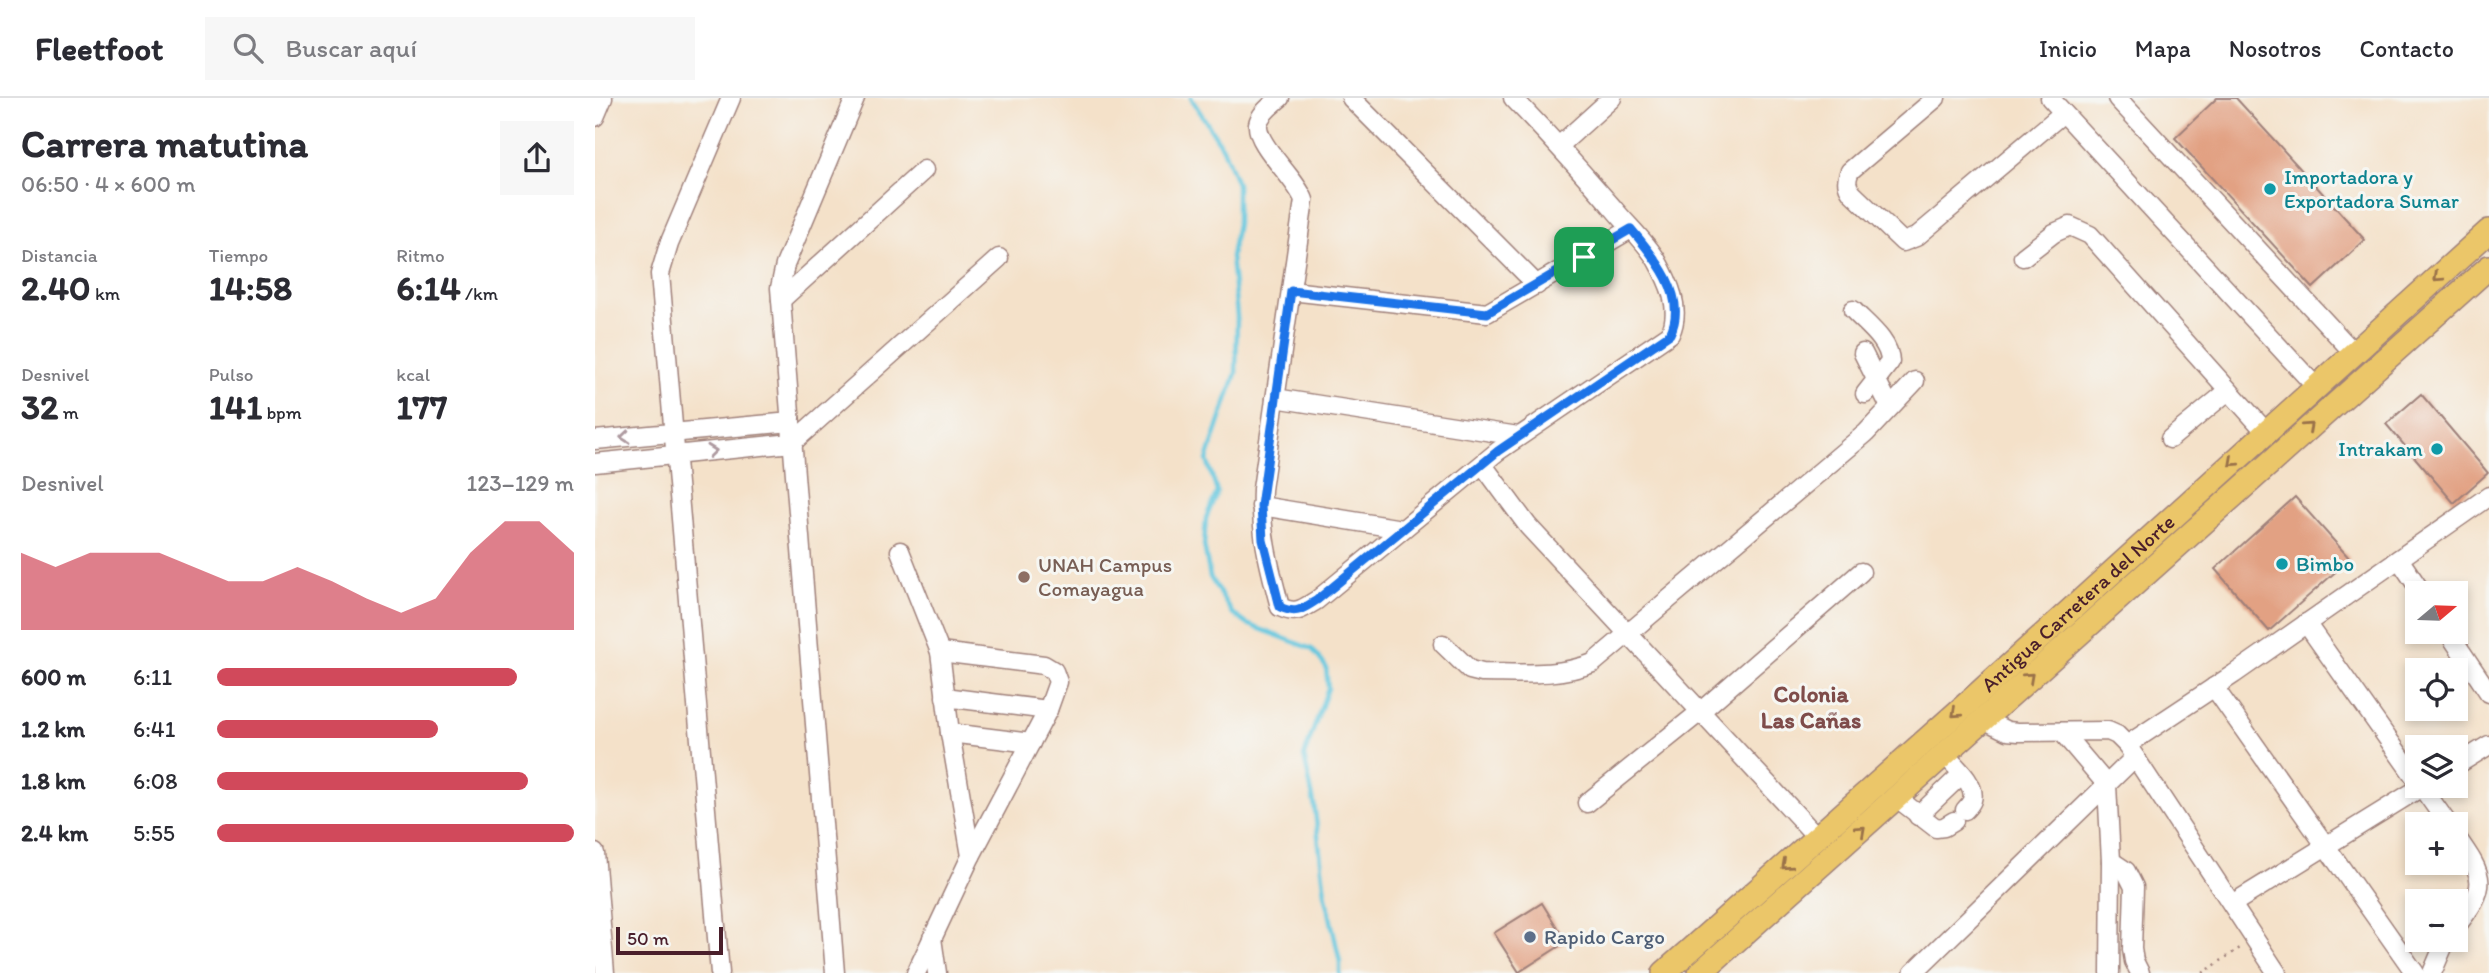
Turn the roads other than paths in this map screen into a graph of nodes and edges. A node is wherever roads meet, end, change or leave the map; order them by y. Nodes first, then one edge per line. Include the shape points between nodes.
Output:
1 (603, 98) edge
2 (731, 98) edge
3 (855, 98) edge
4 (1280, 98) edge
5 (1351, 98) edge
6 (1513, 98) edge
7 (1612, 98) edge
8 (1936, 98) edge
9 (2050, 98) edge
10 (2117, 98) edge
11 (2063, 113) junction
12 (595, 117) edge
13 (1559, 146) junction
14 (924, 170) dead end
15 (1631, 229) junction
16 (2489, 231) edge
17 (2023, 257) dead end
18 (999, 258) dead end
19 (2489, 267) edge
20 (1537, 285) junction
21 (1291, 291) junction
22 (781, 300) junction
23 (1853, 310) dead end
24 (1863, 353) dead end
25 (2354, 353) junction
26 (1915, 381) dead end
27 (1870, 387) junction
28 (2316, 387) junction
29 (2228, 391) junction
30 (1275, 398) junction
31 (1890, 407) junction
32 (791, 422) junction
33 (2266, 432) junction
34 (674, 433) junction
35 (1518, 436) junction
36 (2170, 439) dead end
37 (595, 440) edge
38 (792, 443) junction
39 (676, 455) junction
40 (595, 463) edge
41 (1483, 465) junction
42 (2489, 496) edge
43 (1261, 506) junction
44 (1402, 528) junction
45 (900, 551) dead end
46 (2399, 559) junction
47 (1861, 572) dead end
48 (2414, 581) edge
49 (2306, 624) junction
50 (1628, 635) junction
51 (1443, 644) dead end
52 (2456, 644) edge
53 (940, 652) junction
54 (2214, 687) junction
55 (2489, 693) edge
56 (945, 697) junction
57 (1048, 710) junction
58 (1700, 712) junction
59 (1983, 719) junction
60 (2062, 732) junction
61 (950, 733) junction
62 (1031, 743) junction
63 (2489, 745) edge
64 (2131, 751) junction
65 (1945, 755) junction
66 (2468, 758) edge
67 (2405, 763) edge
68 (1962, 774) junction
69 (2107, 785) junction
70 (2405, 797) edge
71 (1897, 798) junction
72 (1587, 803) dead end
73 (1918, 816) junction
74 (1817, 837) junction
75 (2326, 846) junction
76 (595, 853) edge
77 (2468, 853) edge
78 (971, 856) junction
79 (2111, 861) junction
80 (2232, 904) junction
81 (2468, 913) edge
82 (932, 936) junction
83 (2440, 952) edge
84 (605, 973) edge
85 (720, 973) edge
86 (835, 973) edge
87 (916, 973) edge
88 (937, 973) edge
89 (1664, 973) edge
90 (1700, 973) edge
91 (1913, 973) edge
92 (2110, 973) edge
93 (2140, 973) edge
94 (2277, 973) edge
95 (2415, 973) edge
96 (2432, 973) edge

1 - 12 street
2 - 34 street via 660,274
3 - 22 street via 785,265
4 - 21 street via 1258,123 1264,142 1300,188 1304,200
5 - 20 street
6 - 13 street
7 - 13 street
8 - 11 street via 1847,178 1852,193 1903,242 1916,237
9 - 11 street
10 - 25 street
11 - 28 street
13 - 15 street
14 - 22 street
15 - 20 street
15 - 35 street via 1654,256 1667,281 1676,322 1670,334
16 -> 25 main road, Antigua Carretera del Norte
17 - 29 street via 2070,226 2090,235
18 - 38 street
59 -> 19 main road, Antigua Carretera del Norte
20 - 21 street via 1487,313
21 - 30 street
22 - 32 street
23 - 27 street via 1890,357
24 - 27 street
25 - 28 main road, Antigua Carretera del Norte
26 - 31 street
27 - 31 street
28 - 33 main road, Antigua Carretera del Norte
29 - 33 street
29 - 36 street
30 - 35 street
30 - 43 street
31 - 50 street via 1866,433
32 - 34 street
32 - 38 street
33 -> 74 main road, Antigua Carretera del Norte
34 -> 37 street
34 - 39 street
35 - 41 street
39 -> 38 street
38 - 86 street
39 - 40 street
39 - 85 street
41 - 44 street
41 - 50 street via 1528,526
42 - 46 street
43 - 44 street
43 - 44 street via 1263,540 1280,607 1290,612 1317,600
45 - 53 street
46 - 48 street
46 - 49 street
47 - 58 street
49 - 54 street
49 - 67 street
50 - 51 street via 1593,663 1556,672 1482,673 1470,670
50 - 58 street
52 - 55 street
53 - 56 street
53 - 57 street via 1051,668 1058,682
54 - 64 street
54 - 75 street
56 - 57 street
56 - 61 street
57 - 62 street
58 - 72 street
58 - 74 street
59 - 60 street via 2007,731
59 - 65 main road, Antigua Carretera del Norte
60 - 64 street via 2108,731
60 - 69 street
61 - 62 street
61 - 78 street
62 - 78 street
63 - 66 street
64 - 69 street
64 - 80 street
65 - 68 street
65 - 71 main road, Antigua Carretera del Norte
68 - 73 street
68 - 73 street via 1972,800 1960,815 1935,828
69 - 79 street
69 - 91 street
70 - 75 street
71 - 73 street
90 -> 71 main road, Antigua Carretera del Norte
74 -> 89 main road, Antigua Carretera del Norte
75 - 80 street
75 - 95 street
76 - 84 street
77 - 81 street via 2483,882
78 - 82 street
79 - 92 street
79 - 93 street via 2126,871 2134,887 2132,948
80 - 94 street
82 - 87 street
82 - 88 street
83 - 96 street

